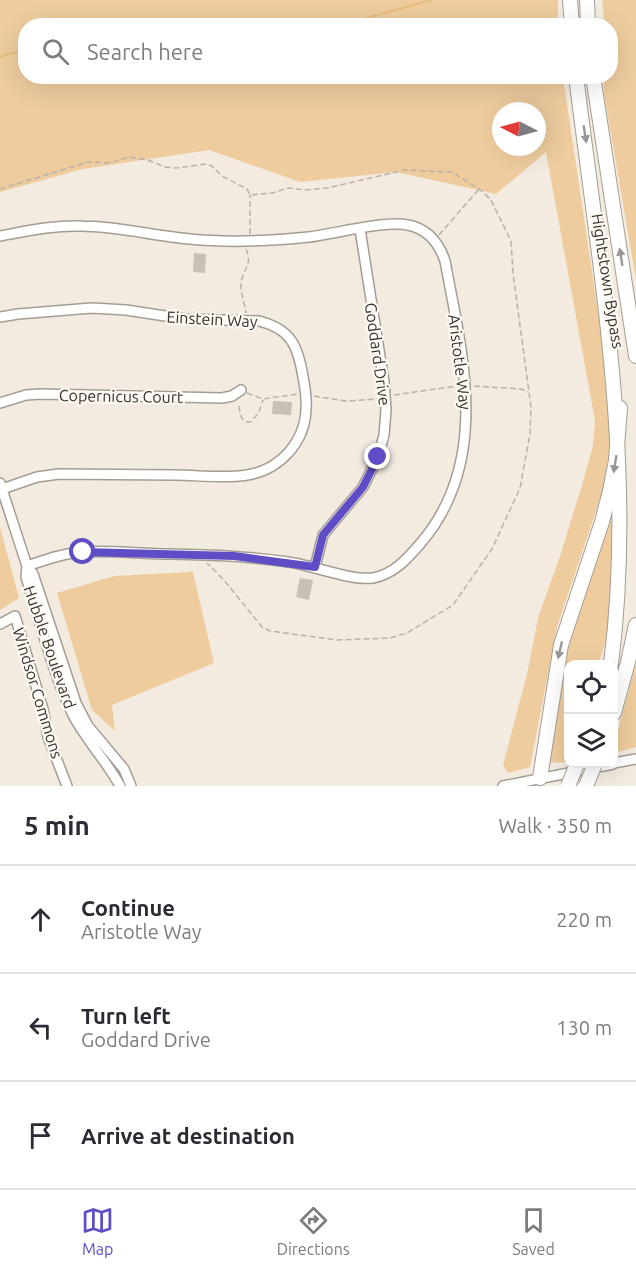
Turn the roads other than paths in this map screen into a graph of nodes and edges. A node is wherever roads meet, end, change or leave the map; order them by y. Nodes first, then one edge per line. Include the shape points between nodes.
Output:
1 (570, 0) edge
2 (587, 0) edge
3 (571, 18) edge
4 (588, 18) edge
5 (577, 84) edge
6 (594, 84) edge
7 (360, 229) junction
8 (0, 236) edge
9 (625, 283) junction
10 (0, 318) edge
11 (636, 334) edge
12 (617, 343) junction
13 (636, 356) edge
14 (241, 390) road end
15 (0, 403) edge
16 (1, 486) edge
17 (27, 566) junction
18 (315, 567) junction
19 (0, 624) edge
20 (636, 625) edge
21 (612, 660) edge
22 (618, 698) edge
23 (101, 742) junction
24 (636, 759) edge
25 (110, 762) junction
26 (618, 763) edge
27 (575, 768) edge
28 (592, 768) edge
29 (593, 768) edge
30 (540, 778) junction
31 (67, 786) edge
32 (120, 786) edge
33 (131, 786) edge
34 (503, 786) edge
35 (568, 786) edge
36 (586, 786) edge

1 - 3 highway
2 - 4 highway
5 -> 12 highway, Hightstown Bypass
9 -> 6 highway, Hightstown Bypass
7 - 8 street via 247,241 190,239 81,226
7 - 18 street, Goddard Drive via 386,397 384,435 375,465 359,493 323,535
7 - 18 street, Aristotle Way via 405,224 428,233 441,251 466,386 466,436 445,506 404,562 372,578
9 - 11 highway
9 - 13 highway, Hightstown Bypass
10 - 16 street, Einstein Way via 92,308 271,324 294,344 306,395 305,421 293,446 281,460 259,472 217,476 59,474
12 - 21 highway, Hightstown Bypass via 630,436 631,515 624,596
12 -> 30 highway via 620,403 614,470 602,522 561,645
14 - 15 street, Copernicus Court via 222,398 40,394
16 - 17 street, Hubble Boulevard
17 - 18 street, Aristotle Way via 83,552 234,556
17 - 23 street, Hubble Boulevard via 76,704
17 - 25 street, Hubble Boulevard via 26,577 63,692 84,734
19 - 31 street, Windsor Commons via 15,616 48,737
20 - 22 highway
23 - 25 street, Hubble Boulevard
23 - 33 street, Hubble Boulevard via 124,769
24 - 26 street
25 - 32 street, Hubble Boulevard
25 - 33 street, Hubble Boulevard
27 - 35 highway, bridge
28 - 30 street
29 - 36 highway, bridge
30 - 34 street

